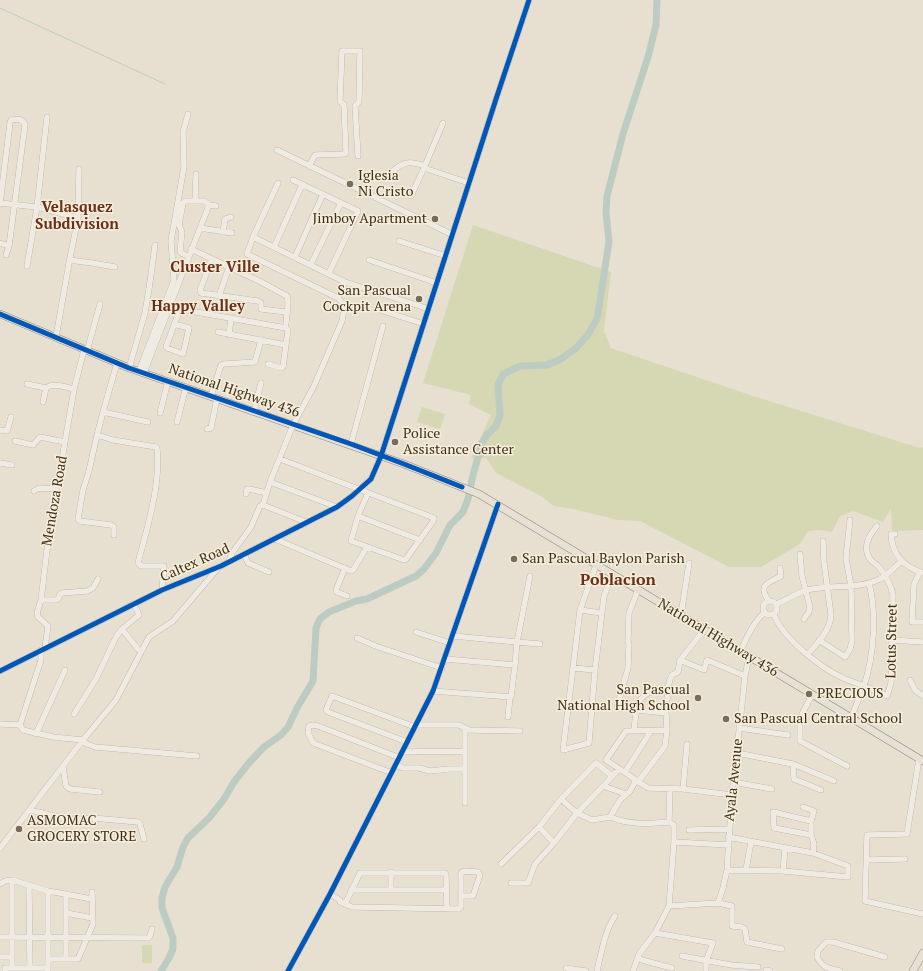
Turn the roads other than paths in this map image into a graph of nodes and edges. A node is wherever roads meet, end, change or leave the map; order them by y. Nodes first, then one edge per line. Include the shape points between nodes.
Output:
1 (529, 0) edge
2 (344, 105) junction
3 (355, 106) junction
4 (188, 114) dead end
5 (46, 117) dead end
6 (443, 123) dead end
7 (277, 150) dead end
8 (358, 156) dead end
9 (309, 166) junction
10 (424, 167) junction
11 (79, 169) dead end
12 (196, 174) dead end
13 (389, 174) dead end
14 (293, 180) dead end
15 (278, 183) dead end
16 (469, 183) junction
17 (302, 185) junction
18 (1, 189) edge
19 (323, 194) junction
20 (411, 196) dead end
21 (195, 201) junction
22 (0, 203) edge
23 (341, 203) junction
24 (15, 205) junction
25 (209, 205) junction
26 (216, 206) dead end
27 (37, 207) junction
28 (231, 217) dead end
29 (78, 218) junction
30 (200, 228) junction
31 (223, 232) junction
32 (232, 233) dead end
33 (453, 235) junction
34 (253, 237) junction
35 (398, 241) dead end
36 (0, 243) edge
37 (155, 245) dead end
38 (9, 246) junction
39 (274, 247) junction
40 (191, 249) junction
41 (6, 256) dead end
42 (188, 256) junction
43 (446, 256) junction
44 (295, 257) junction
45 (212, 259) junction
46 (69, 260) junction
47 (369, 260) dead end
48 (311, 264) junction
49 (27, 266) dead end
50 (115, 267) dead end
51 (229, 267) junction
52 (329, 273) junction
53 (345, 282) junction
54 (437, 283) junction
55 (219, 296) junction
56 (338, 298) junction
57 (100, 304) dead end
58 (170, 306) junction
59 (180, 309) junction
60 (429, 309) junction
61 (380, 310) dead end
62 (286, 312) junction
63 (0, 314) edge
64 (231, 318) junction
65 (174, 324) junction
66 (286, 324) dead end
67 (424, 324) junction
68 (383, 326) dead end
69 (218, 332) dead end
70 (229, 335) junction
71 (56, 337) junction
72 (261, 340) junction
73 (286, 345) junction
74 (86, 350) junction
75 (117, 363) junction
76 (268, 364) dead end
77 (129, 368) junction
78 (142, 372) junction
79 (168, 381) junction
80 (261, 383) dead end
81 (26, 384) dead end
82 (186, 387) junction
83 (46, 388) junction
84 (74, 389) junction
85 (214, 397) junction
86 (43, 402) dead end
87 (254, 411) junction
88 (103, 412) junction
89 (160, 413) dead end
90 (11, 417) dead end
91 (148, 422) dead end
92 (177, 422) dead end
93 (294, 425) junction
94 (207, 429) dead end
95 (0, 430) edge
96 (97, 435) junction
97 (15, 441) dead end
98 (65, 442) junction
99 (351, 444) junction
100 (381, 456) junction
101 (280, 459) junction
102 (0, 463) edge
103 (12, 464) dead end
104 (270, 482) junction
105 (57, 489) junction
106 (359, 490) junction
107 (34, 492) dead end
108 (267, 493) junction
109 (368, 493) junction
110 (246, 494) dead end
111 (498, 504) junction
112 (264, 505) junction
113 (337, 507) junction
114 (358, 516) junction
115 (850, 520) dead end
116 (306, 522) junction
117 (877, 526) dead end
118 (895, 534) dead end
119 (114, 535) dead end
120 (275, 539) junction
121 (420, 540) junction
122 (823, 541) dead end
123 (367, 547) junction
124 (244, 554) junction
125 (800, 554) dead end
126 (230, 561) junction
127 (902, 561) junction
128 (689, 562) dead end
129 (596, 565) junction
130 (221, 566) junction
131 (345, 568) junction
132 (780, 568) dead end
133 (269, 572) dead end
134 (922, 572) edge
135 (612, 575) junction
136 (885, 575) junction
137 (530, 576) dead end
138 (98, 579) dead end
139 (868, 583) junction
140 (851, 586) junction
141 (827, 587) junction
142 (162, 590) junction
143 (638, 590) junction
144 (806, 590) junction
145 (347, 596) dead end
146 (41, 600) junction
147 (769, 601) junction
148 (134, 604) junction
149 (776, 604) junction
150 (580, 610) junction
151 (765, 612) junction
152 (602, 613) junction
153 (774, 614) junction
154 (681, 615) junction
155 (804, 619) dead end
156 (923, 622) edge
157 (122, 629) junction
158 (704, 630) junction
159 (416, 632) dead end
160 (453, 636) junction
161 (357, 638) dead end
162 (820, 640) junction
163 (891, 640) junction
164 (517, 642) junction
165 (923, 642) edge
166 (450, 643) junction
167 (540, 644) dead end
168 (43, 649) junction
169 (138, 649) dead end
170 (740, 651) junction
171 (808, 654) junction
172 (749, 657) junction
173 (445, 659) junction
174 (680, 660) junction
175 (515, 665) junction
176 (442, 668) junction
177 (573, 668) junction
178 (65, 670) dead end
179 (595, 670) junction
180 (0, 671) edge
181 (745, 676) junction
182 (910, 680) dead end
183 (864, 686) junction
184 (668, 688) junction
185 (433, 691) junction
186 (812, 695) junction
187 (923, 696) edge
188 (510, 697) junction
189 (636, 710) junction
190 (666, 713) junction
191 (74, 714) dead end
192 (508, 717) dead end
193 (851, 718) junction
194 (0, 724) edge
195 (20, 725) junction
196 (416, 726) junction
197 (465, 728) junction
198 (740, 728) junction
199 (634, 730) junction
200 (666, 730) junction
201 (520, 731) dead end
202 (651, 731) junction
203 (36, 734) junction
204 (788, 735) dead end
205 (82, 741) junction
206 (407, 742) junction
207 (687, 744) dead end
208 (402, 752) junction
209 (465, 752) junction
210 (737, 753) junction
211 (196, 756) dead end
212 (400, 758) junction
213 (921, 760) edge
214 (793, 764) junction
215 (396, 765) junction
216 (847, 766) dead end
217 (63, 768) junction
218 (465, 769) junction
219 (622, 770) junction
220 (392, 772) junction
221 (612, 776) junction
222 (637, 781) junction
223 (834, 781) dead end
224 (733, 782) junction
225 (603, 786) junction
226 (670, 789) junction
227 (683, 789) junction
228 (772, 789) dead end
229 (821, 790) dead end
230 (100, 792) dead end
231 (626, 794) junction
232 (732, 796) junction
233 (561, 799) junction
234 (465, 803) dead end
235 (804, 807) dead end
236 (30, 810) junction
237 (577, 813) junction
238 (610, 817) junction
239 (669, 822) junction
240 (811, 822) junction
241 (539, 827) junction
242 (729, 829) junction
243 (690, 830) dead end
244 (811, 835) junction
245 (728, 837) junction
246 (144, 839) dead end
247 (674, 842) junction
248 (751, 842) junction
249 (554, 843) junction
250 (729, 845) junction
251 (0, 848) edge
252 (785, 849) junction
253 (813, 854) junction
254 (905, 859) dead end
255 (867, 860) junction
256 (501, 864) dead end
257 (727, 870) junction
258 (746, 870) junction
259 (783, 871) junction
260 (391, 872) junction
261 (12, 880) junction
262 (511, 883) dead end
263 (0, 884) edge
264 (29, 886) junction
265 (351, 890) junction
266 (391, 890) junction
267 (447, 890) junction
268 (48, 892) junction
269 (92, 892) dead end
270 (66, 895) junction
271 (329, 896) junction
272 (461, 896) junction
273 (92, 899) junction
274 (343, 903) junction
275 (718, 903) junction
276 (669, 906) junction
277 (447, 909) junction
278 (66, 913) junction
279 (923, 914) edge
280 (615, 916) dead end
281 (92, 918) junction
282 (152, 929) dead end
283 (655, 933) junction
284 (0, 936) edge
285 (48, 936) junction
286 (67, 936) junction
287 (11, 937) junction
288 (29, 937) junction
289 (87, 938) junction
290 (782, 949) dead end
291 (923, 953) edge
292 (682, 956) dead end
293 (0, 957) edge
294 (12, 957) junction
295 (885, 957) dead end
296 (48, 959) junction
297 (66, 959) junction
298 (638, 959) junction
299 (706, 961) junction
300 (758, 967) dead end
301 (12, 968) junction
302 (30, 968) junction
303 (566, 968) dead end
304 (672, 968) dead end
305 (48, 970) edge
306 (5, 971) edge
307 (288, 971) edge
308 (586, 971) edge
309 (597, 971) edge
310 (634, 971) edge
311 (706, 971) edge
312 (840, 971) edge
313 (913, 971) edge

1 - 16 street, Caltex Road
2 - 3 street
2 - 3 street via 340,101 342,51 360,50 359,102
2 - 9 street via 345,154 315,155
3 - 8 street
4 - 78 street via 183,132 184,167 171,241 174,280
5 - 27 street
6 - 10 street
7 - 9 street
9 - 33 street
10 - 13 street via 408,162
10 - 16 street
10 - 20 street
11 - 29 street
12 - 21 street
14 - 17 street
15 - 34 street
16 - 33 street, Caltex Road
17 - 19 street
17 - 39 street
18 - 22 street
18 - 24 street via 10,122 20,119 25,124
19 - 23 street
19 - 44 street
21 - 25 street via 204,201
21 - 42 street via 184,201 179,225 182,232 180,251
22 - 24 street
23 - 48 street
23 - 52 street via 358,212
24 - 27 street
24 - 38 street
25 - 26 street
25 - 30 street
27 - 29 street
27 - 49 street
28 - 31 street via 225,219
29 - 46 street
30 - 31 street
30 - 40 street
31 - 32 street
33 - 43 street, Caltex Road
34 - 39 street
34 - 56 street via 246,252 248,255
35 - 43 street
36 - 38 street
37 - 77 street via 145,313
38 - 41 street
39 - 44 street
40 - 42 street
40 - 45 street
42 - 58 street
43 - 54 street, Caltex Road
44 - 48 street
45 - 51 street
45 - 55 street via 200,292
46 - 50 street
46 - 71 street
47 - 54 street
48 - 52 street
51 - 55 street
51 - 62 street via 287,296
52 - 53 street
53 - 56 street
53 - 60 street
54 - 60 street, Caltex Road
55 - 62 street via 258,301 261,303 261,309
56 - 93 street via 344,309 342,321
57 - 74 street, Mendoza Road
58 - 59 street
58 - 78 street
59 - 64 street
59 - 65 street
60 - 67 street, Caltex Road
61 - 67 street
62 - 66 street
63 - 71 main road, National Highway 436
64 - 70 street
64 - 73 street via 286,328
65 - 65 street via 166,348 183,354 189,328
67 - 100 street, Caltex Road
68 - 99 street
69 - 70 street
70 - 72 street
71 - 74 main road, National Highway 436
72 - 73 street
72 - 85 street via 255,362 222,365
73 - 76 street via 283,368
74 - 75 main road, National Highway 436
74 - 84 street, Mendoza Road
75 - 77 main road, National Highway 436
75 - 88 street
77 - 78 main road, National Highway 436
78 - 79 main road, National Highway 436
79 - 82 main road, National Highway 436
79 - 89 street
80 - 87 street
81 - 83 street
82 - 85 main road, National Highway 436
82 - 92 street
83 - 84 street via 50,384 55,384
83 - 86 street
84 - 98 street, Mendoza Road
85 - 87 main road, National Highway 436
85 - 94 street via 211,428
87 - 93 main road, National Highway 436
88 - 91 street
88 - 96 street
90 - 95 street via 7,431
93 - 99 main road, National Highway 436
93 - 101 street
96 - 119 street via 78,519 111,525 114,527
96 - 142 street via 157,448 158,467 154,493 138,563 141,566 164,566
97 - 98 street via 33,445 40,437
98 - 105 street, Mendoza Road
99 - 100 main road, National Highway 436
100 - 106 street, Caltex Road via 371,479
100 - 111 main road, National Highway 436 via 462,487
101 - 104 street
101 - 106 street
102 - 103 street
104 - 108 street
104 - 113 street
105 - 107 street via 40,488
105 - 146 street, Mendoza Road via 48,533
106 - 109 street
106 - 113 street, Caltex Road
108 - 110 street via 247,489
108 - 112 street
109 - 114 street
109 - 121 street via 434,518
111 - 129 main road, National Highway 436
111 - 160 street
112 - 116 street
112 - 126 street via 260,506 251,527 232,553
113 - 116 street, Caltex Road
114 - 121 street
114 - 123 street via 351,539
115 - 140 street via 846,558
116 - 120 street, Caltex Road
117 - 136 street, Lotus Street via 867,541 866,552
118 - 127 street via 891,534 891,544
120 - 124 street, Caltex Road
120 - 131 street
121 - 123 street via 404,560
122 - 141 street
123 - 131 street via 353,570
124 - 126 street, Caltex Road
124 - 133 street via 248,563
125 - 144 street
126 - 130 street, Caltex Road
127 - 134 street
127 - 136 street
128 - 154 street
129 - 135 main road, National Highway 436
129 - 150 street
130 - 142 street, Caltex Road
130 - 205 street via 173,621 149,637 116,700
131 - 145 street via 336,590
132 - 147 street via 781,576 763,588
134 - 156 street via 914,584 912,622
135 - 143 main road, National Highway 436
135 - 152 street via 604,596
136 - 139 street
136 - 163 street, Lotus Street via 891,585 892,595
137 - 164 street
138 - 146 street via 93,588 87,591 62,593 57,600
139 - 140 street
139 - 183 street via 874,607 872,643
140 - 141 street
140 - 162 street via 850,649 845,657
141 - 144 street
141 - 162 street via 831,623
142 - 148 street, Caltex Road
143 - 154 main road, National Highway 436
143 - 189 street via 629,613 628,668 617,708
144 - 149 street
144 - 155 street via 810,607
146 - 168 street, Mendoza Road via 37,615 48,626
147 - 149 street
147 - 151 street via 763,605
148 - 157 street via 139,615
148 - 168 street, Caltex Road
149 - 153 street via 777,611
150 - 152 street
150 - 177 street
151 - 153 street via 769,615
151 - 170 street via 755,623
152 - 179 street
153 - 171 street, Lotus Street via 783,632
154 - 158 main road, National Highway 436
157 - 169 street
157 - 191 street
158 - 170 main road, National Highway 436
158 - 174 street
159 - 166 street
160 - 164 street
160 - 166 street
161 - 176 street
162 - 171 street
163 - 165 street
163 - 183 street, Lotus Street via 892,683 887,696
164 - 167 street
164 - 175 street
166 - 173 street
168 - 180 street, Caltex Road
168 - 195 street
170 - 172 main road, National Highway 436
171 - 183 street, Lotus Street via 842,678
172 - 181 street, Ayala Avenue
172 - 186 main road, National Highway 436
173 - 175 street
173 - 176 street
174 - 181 street via 704,670 707,660
174 - 184 street via 678,672 672,675
175 - 188 street
176 - 185 street
177 - 179 street
177 - 179 street via 563,750 590,743
178 - 203 street
181 - 198 street, Ayala Avenue
182 - 187 street via 915,690
183 - 193 street
184 - 189 street via 648,692 639,701
184 - 190 street
185 - 188 street
185 - 196 street
186 - 193 main road, National Highway 436
186 - 216 street via 800,718 800,741
188 - 192 street
189 - 190 street
189 - 199 street
190 - 200 street
193 - 213 main road, National Highway 436
194 - 195 street
195 - 203 street via 23,730
196 - 197 street via 459,725
196 - 206 street
196 - 206 street via 332,696 327,711
197 - 201 street
197 - 209 street
198 - 204 street
198 - 210 street, Ayala Avenue
199 - 202 street
199 - 219 street via 626,731 606,760
200 - 202 street
200 - 222 street via 664,746
202 - 219 street
203 - 205 street
205 - 211 street via 95,747
205 - 217 street
206 - 208 street
207 - 227 street
208 - 209 street
208 - 212 street
209 - 218 street
210 - 214 street
210 - 224 street, Ayala Avenue
212 - 215 street
212 - 220 street via 318,726 309,726 308,733 313,743
213 - 255 street via 907,834 867,835
214 - 223 street
214 - 229 street via 794,779
215 - 218 street via 430,771
215 - 220 street
217 - 230 street via 66,786 70,789
217 - 236 street
218 - 234 street
219 - 221 street
219 - 222 street
220 - 271 street
221 - 225 street
221 - 233 street via 596,762
222 - 226 street via 648,788
222 - 231 street
224 - 228 street
224 - 232 street, Ayala Avenue
225 - 231 street
225 - 237 street
226 - 227 street
226 - 239 street
227 - 232 street
231 - 238 street
232 - 242 street, Ayala Avenue
233 - 237 street
233 - 241 street
235 - 240 street via 814,810
236 - 246 street via 70,820 92,818 138,822
236 - 251 street
237 - 238 street via 592,820
237 - 249 street
238 - 239 street via 622,822 644,824
239 - 247 street via 674,825
240 - 244 street
240 - 244 street via 773,812 774,828
241 - 249 street
241 - 256 street
242 - 243 street
242 - 245 street, Ayala Avenue
244 - 253 street via 814,844
245 - 248 street
245 - 250 street, Ayala Avenue
247 - 250 street
247 - 276 street
248 - 252 street
248 - 258 street
249 - 262 street via 535,864 528,884
250 - 257 street, Ayala Avenue
252 - 253 street
252 - 259 street
253 - 259 street via 848,866 848,877
254 - 255 street
255 - 279 street via 865,901
257 - 258 street
257 - 275 street, Ayala Avenue
258 - 259 street
260 - 265 street via 360,873
260 - 266 street
260 - 267 street via 445,873
261 - 263 street via 5,880
261 - 264 street
261 - 287 street
264 - 268 street
264 - 288 street
265 - 266 street
265 - 274 street
266 - 267 street
267 - 277 street
268 - 270 street
268 - 285 street
269 - 273 street
270 - 273 street
270 - 278 street
271 - 274 street
271 - 307 street
272 - 272 street via 462,873 478,872 480,875 473,896
272 - 277 street via 460,908
273 - 281 street
274 - 277 street via 352,907
275 - 276 street
275 - 290 street via 732,906 732,926 745,929 747,942
276 - 283 street
278 - 281 street
278 - 286 street
280 - 309 street via 606,933
281 - 289 street via 93,924
282 - 289 street via 148,938
283 - 298 street
283 - 299 street via 713,944
284 - 287 street
285 - 286 street
285 - 288 street
285 - 296 street
286 - 289 street
286 - 297 street
287 - 288 street
287 - 294 street
288 - 302 street
289 - 297 street via 78,959
291 - 313 main road
292 - 299 street
293 - 294 street
294 - 301 street
295 - 312 street via 826,942 818,951 817,957 826,968
296 - 297 street
296 - 305 street
298 - 304 street
298 - 310 street
299 - 300 street
299 - 311 street
301 - 302 street
301 - 306 street via 5,968
302 - 305 street
303 - 308 street

